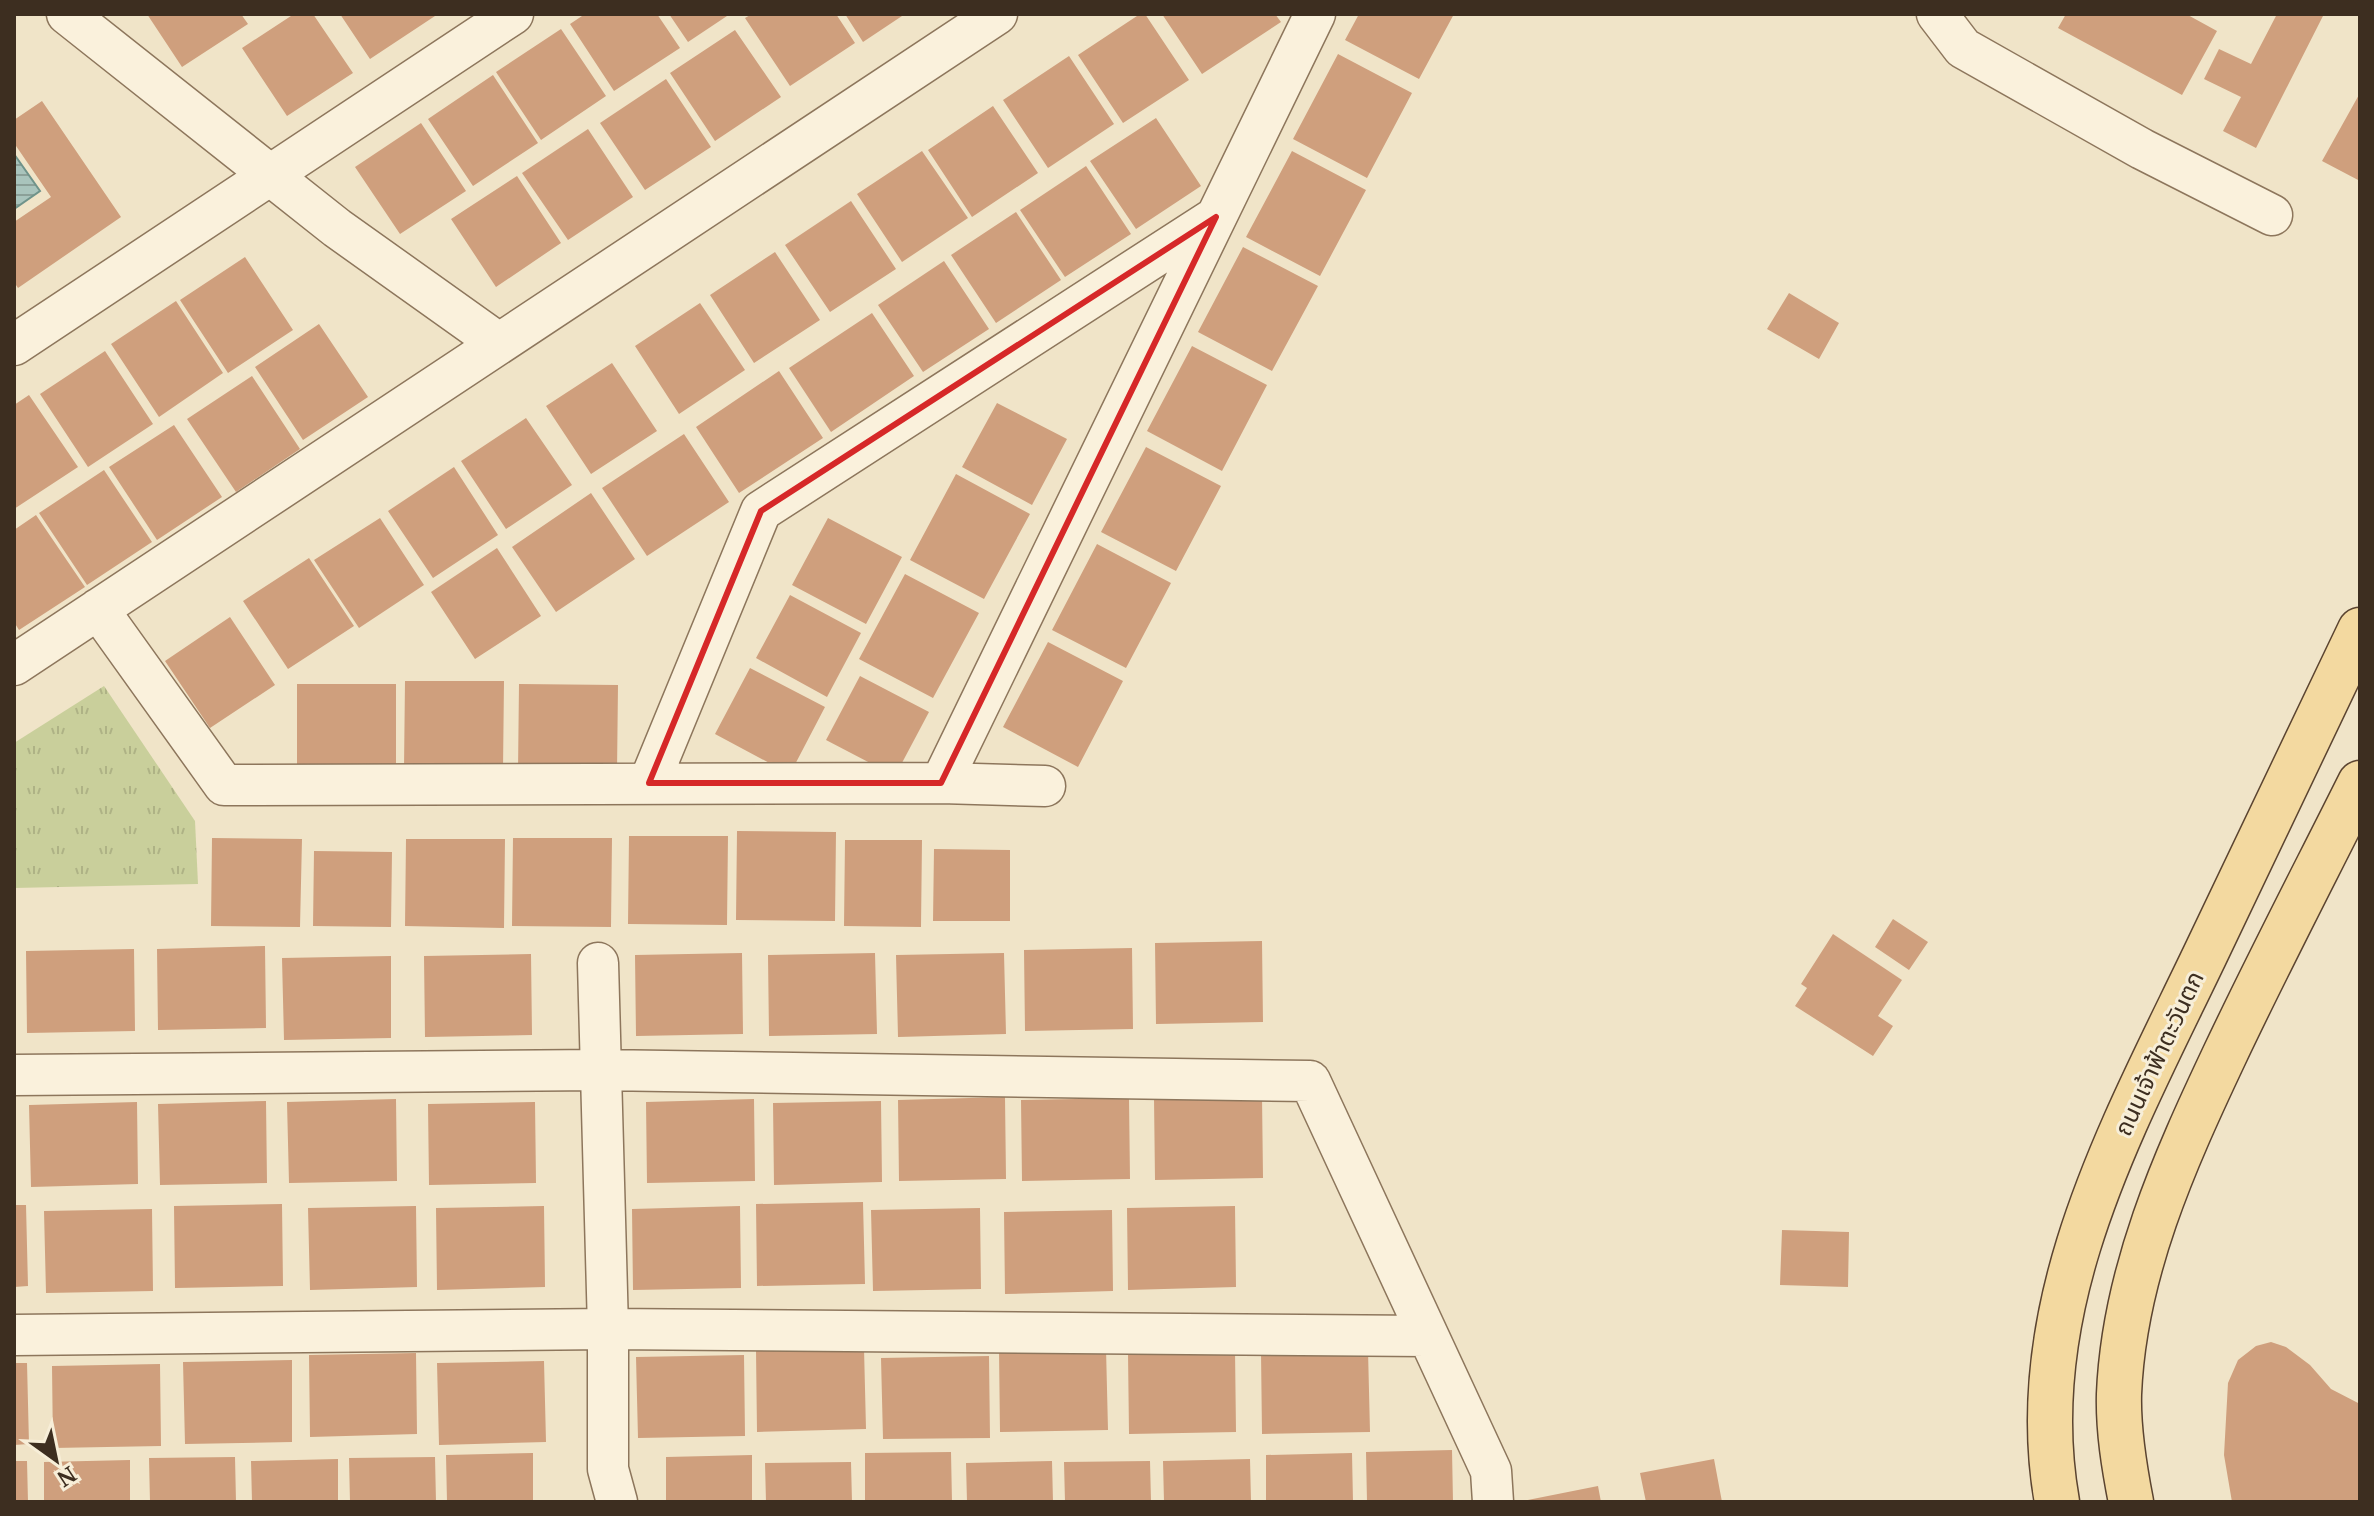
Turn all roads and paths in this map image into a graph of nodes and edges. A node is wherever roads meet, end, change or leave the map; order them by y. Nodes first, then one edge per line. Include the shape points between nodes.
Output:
1 (67, 14) edge
2 (513, 14) edge
3 (997, 14) edge
4 (1315, 14) edge
5 (1937, 14) edge
6 (272, 176) junction
7 (2272, 215) dead end
8 (1216, 217) junction
9 (497, 342) junction
10 (14, 345) edge
11 (98, 609) junction
12 (2360, 630) edge
13 (14, 665) edge
14 (649, 783) junction
15 (941, 783) junction
16 (2360, 783) edge
17 (1045, 786) dead end
18 (598, 963) dead end
19 (600, 1070) junction
20 (14, 1075) edge
21 (608, 1329) junction
22 (14, 1335) edge
23 (1426, 1336) junction
24 (617, 1502) edge
25 (1493, 1502) edge
26 (2057, 1502) edge
27 (2131, 1502) edge

1 - 6 street
2 - 6 street
3 - 9 street
4 - 8 street
5 - 7 street via 1963,48
6 - 9 street
6 - 10 street
8 - 14 street via 761,511
8 - 15 street
9 - 11 street
11 - 13 street
11 - 14 street via 224,785
12 - 26 main road, ถนนเจ้าฟ้าตะวันตก via 2127,1118 2084,1222 2051,1373
14 - 15 street
15 - 17 street
16 - 27 main road via 2190,1129 2153,1225 2130,1312 2119,1396
18 - 19 street
19 - 20 street
19 - 21 street
19 - 23 street via 1310,1081
21 - 22 street
21 - 23 street
21 - 24 street via 608,1469
23 - 25 street via 1491,1471

